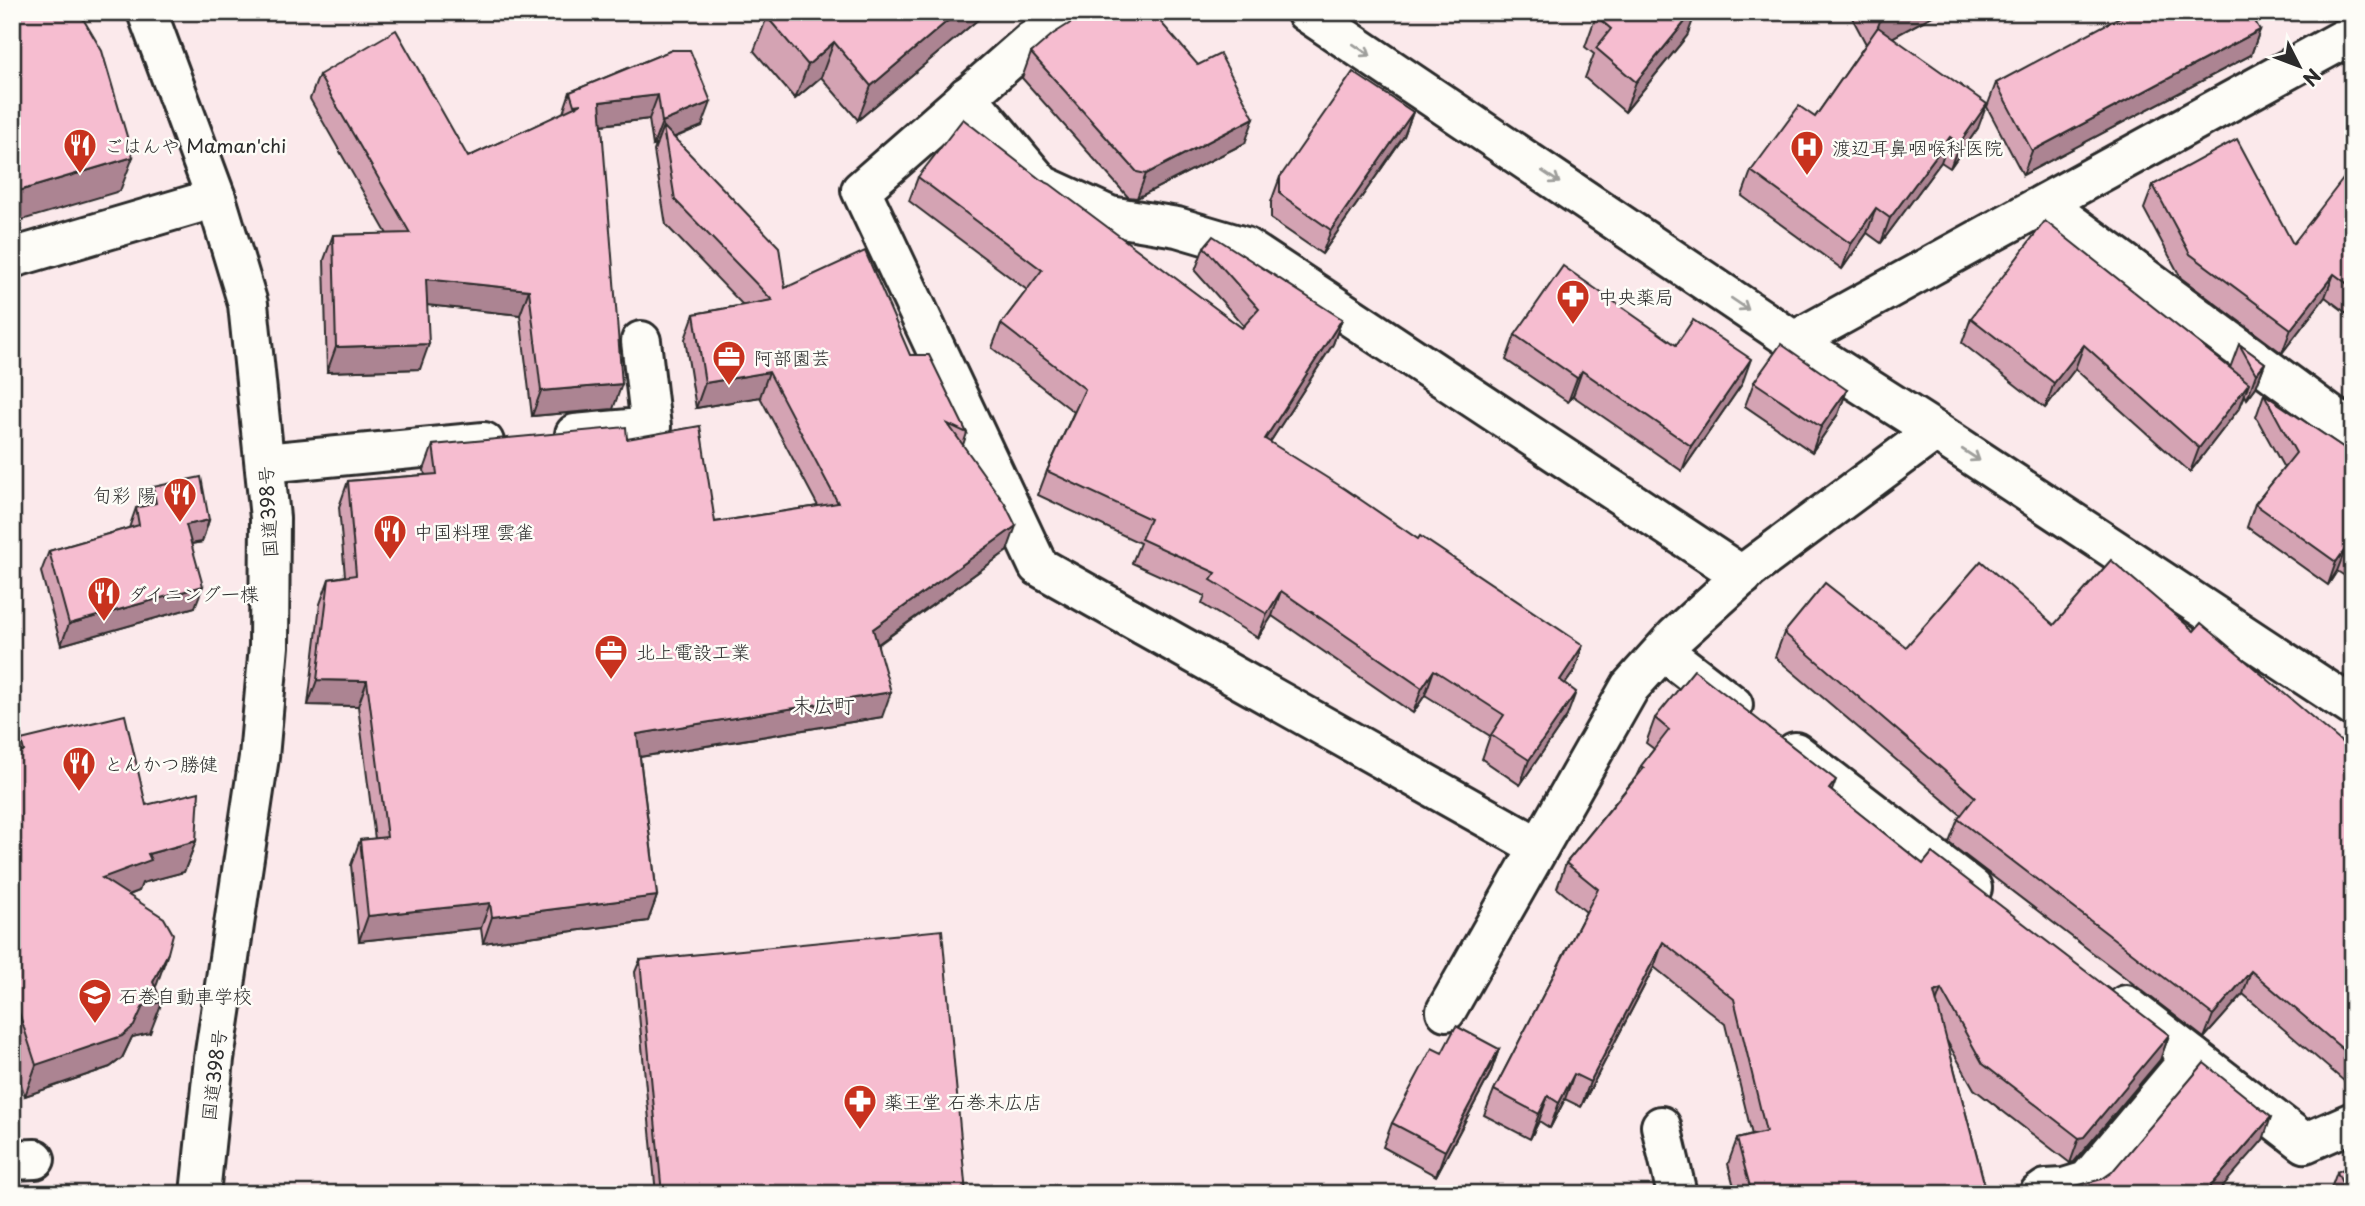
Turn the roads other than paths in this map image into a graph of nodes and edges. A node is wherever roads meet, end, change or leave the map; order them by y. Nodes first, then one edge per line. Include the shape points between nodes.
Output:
1 (147, 12) edge
2 (1077, 12) edge
3 (1306, 12) edge
4 (2353, 34) edge
5 (967, 96) junction
6 (216, 198) junction
7 (2046, 205) junction
8 (12, 258) edge
9 (641, 341) dead end
10 (1794, 341) junction
11 (1935, 431) junction
12 (2353, 432) edge
13 (265, 463) junction
14 (1743, 576) junction
15 (1663, 651) junction
16 (2353, 707) edge
17 (1539, 847) junction
18 (2005, 912) edge
19 (2104, 988) edge
20 (1446, 1011) dead end
21 (2192, 1056) junction
22 (2353, 1122) edge
23 (1661, 1126) dead end
24 (200, 1194) edge
25 (1677, 1194) edge
26 (2039, 1194) edge

1 - 6 main road, 国道398号
2 - 5 main road via 1031,41
3 -> 10 main road
4 - 7 main road
5 - 14 main road via 1042,185 1110,216 1177,227 1245,247
5 - 17 main road via 860,190 1038,566
6 - 8 main road
6 - 13 main road, 国道398号 via 248,304
7 - 10 main road
7 - 12 main road
9 - 13 main road via 651,427
10 - 11 main road
11 - 14 main road
11 -> 16 main road
13 - 24 main road, 国道398号 via 270,646
14 - 15 main road
15 - 17 main road via 1630,687
15 - 18 main road
17 - 20 main road
19 - 21 main road
21 - 22 main road via 2305,1143
21 - 26 main road via 2087,1181
23 - 25 main road

